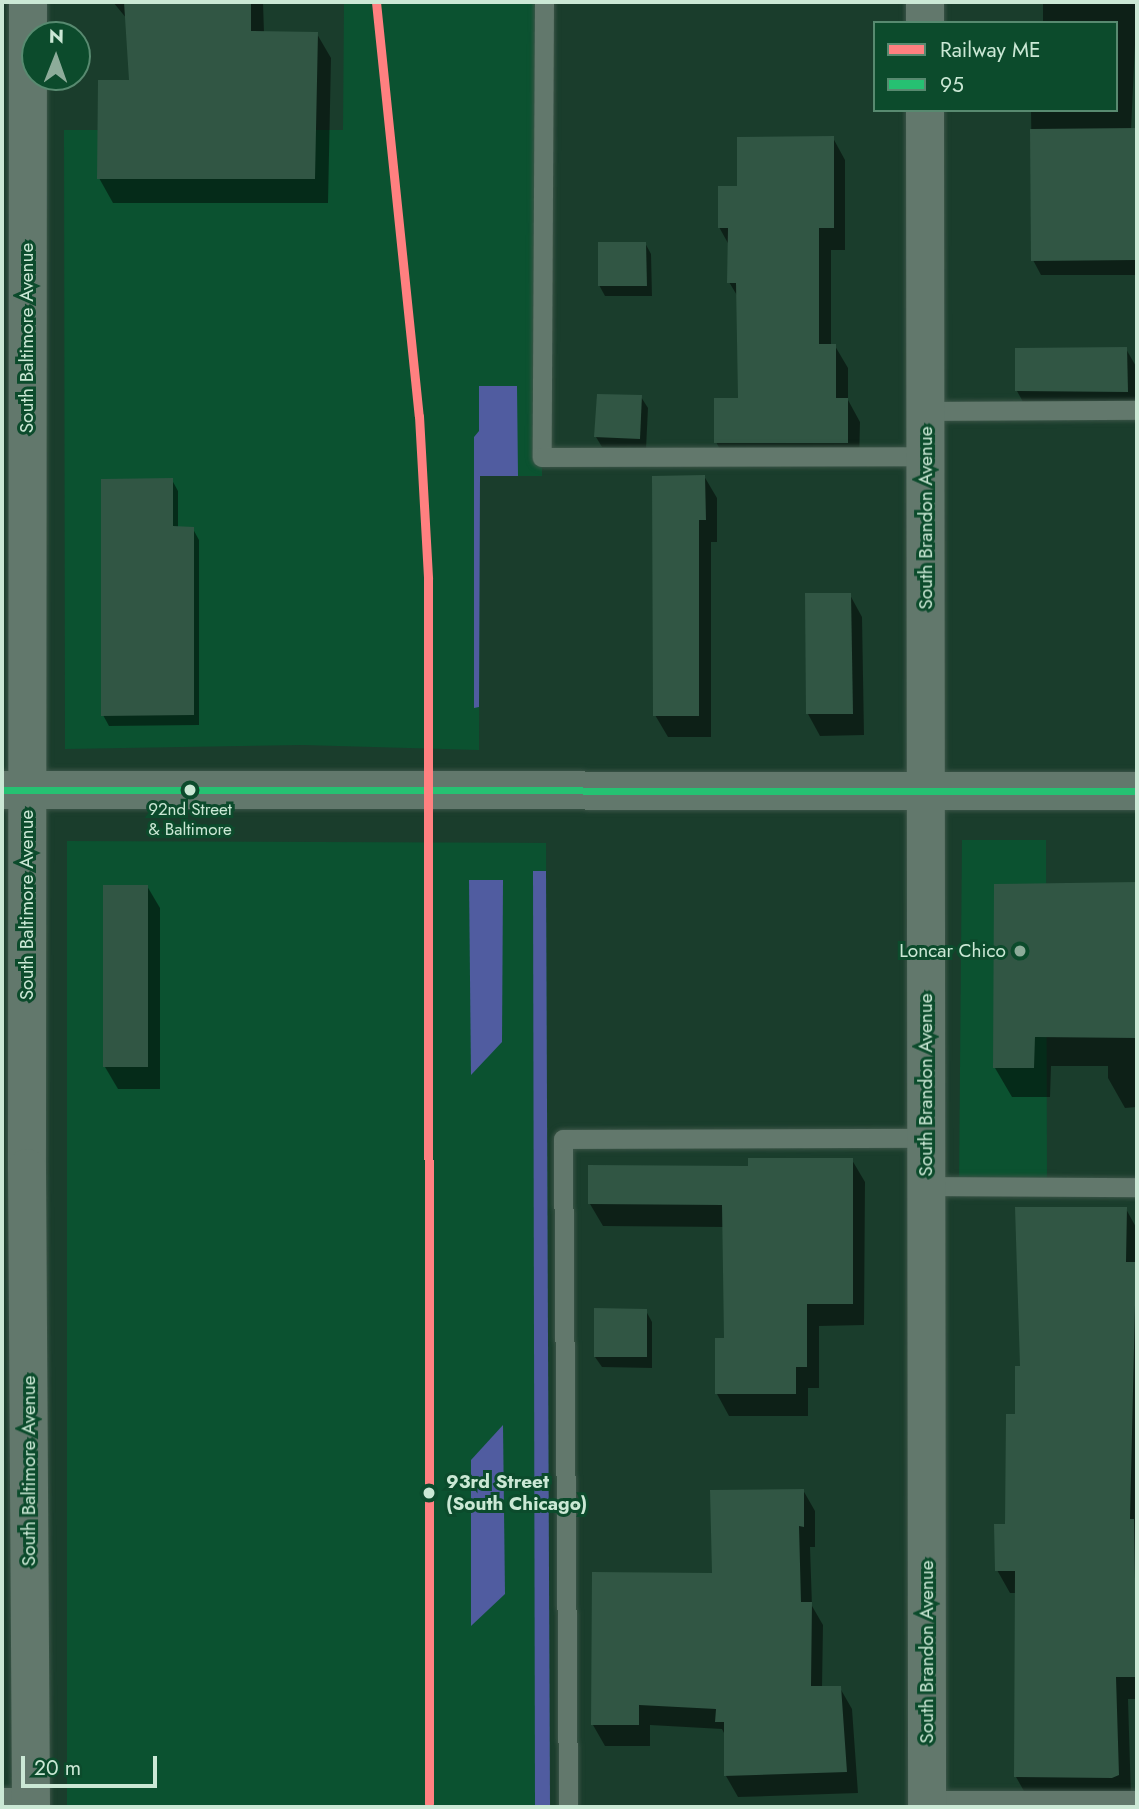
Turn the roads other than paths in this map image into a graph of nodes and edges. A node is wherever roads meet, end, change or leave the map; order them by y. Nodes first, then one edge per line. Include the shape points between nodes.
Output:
1 (28, 2) edge
2 (544, 2) edge
3 (925, 2) edge
4 (925, 21) edge
5 (925, 112) edge
6 (1137, 410) edge
7 (926, 411) junction
8 (926, 456) junction
9 (14, 790) edge
10 (926, 791) junction
11 (1137, 791) edge
12 (926, 1138) junction
13 (14, 1168) edge
14 (926, 1186) junction
15 (1137, 1187) edge
16 (21, 1800) edge
17 (1137, 1800) edge
18 (927, 1804) edge
19 (568, 1807) edge

1 - 9 street, South Baltimore Avenue
2 - 8 lane via 542,457
3 - 4 street
5 - 7 street, South Brandon Avenue
6 - 7 lane
7 - 8 street, South Brandon Avenue
8 - 10 street, South Brandon Avenue
9 - 10 street
9 - 13 street, South Baltimore Avenue
10 - 11 street
10 - 12 street, South Brandon Avenue
12 - 14 street, South Brandon Avenue
12 - 19 lane via 563,1139
13 - 16 street, South Baltimore Avenue
14 - 15 lane
14 - 18 street, South Brandon Avenue
17 - 18 lane

